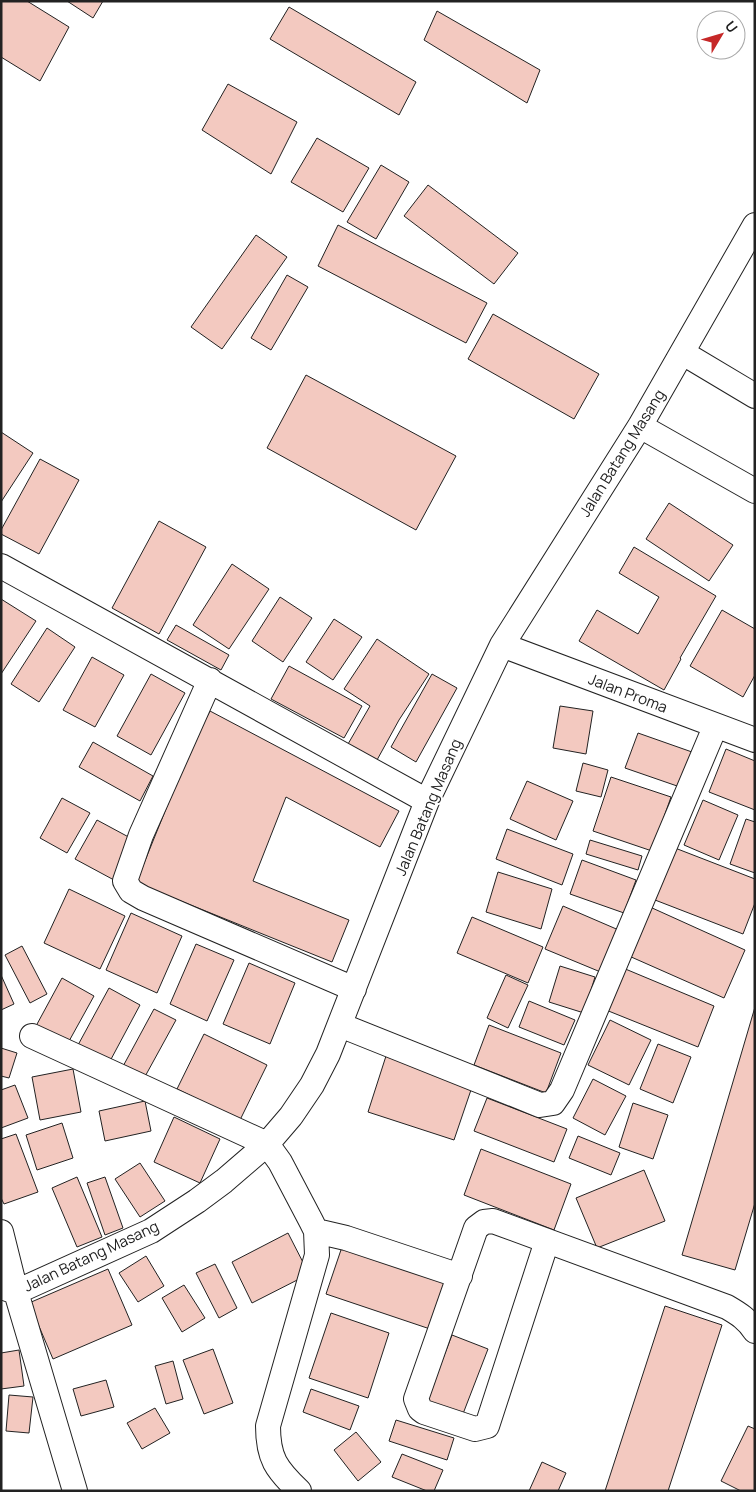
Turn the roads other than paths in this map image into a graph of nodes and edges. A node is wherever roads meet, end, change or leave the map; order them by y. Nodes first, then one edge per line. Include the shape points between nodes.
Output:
1 (755, 226) edge
2 (683, 353) junction
3 (755, 396) edge
4 (640, 426) junction
5 (755, 491) edge
6 (1, 566) edge
7 (502, 645) junction
8 (210, 680) junction
9 (715, 727) junction
10 (755, 740) edge
11 (427, 801) junction
12 (354, 989) junction
13 (340, 1025) junction
14 (32, 1036) dead end
15 (266, 1144) junction
16 (316, 1231) junction
17 (1, 1232) edge
18 (547, 1241) junction
19 (460, 1276) junction
20 (8, 1290) edge
21 (755, 1331) edge
22 (75, 1491) edge
23 (299, 1491) edge

1 - 2 street, Jalan Batang Masang
2 - 3 street
2 - 4 street, Jalan Batang Masang
4 - 5 street
4 - 7 street, Jalan Batang Masang
6 - 8 street
7 - 9 street, Jalan Proma
7 - 11 street, Jalan Batang Masang
8 - 11 street
8 - 12 street via 141,835 125,881 131,891 142,898
9 - 10 street, Jalan Proma
9 - 13 street via 554,1103 540,1105
11 - 12 street, Jalan Batang Masang
12 - 13 street, Jalan Batang Masang
13 - 15 street, Jalan Batang Masang via 312,1086
14 - 15 street
15 - 16 street via 280,1162
15 - 20 street, Jalan Batang Masang via 196,1201 151,1230
16 - 19 street
16 - 23 street via 317,1254 268,1426 268,1445 274,1462
17 - 20 street
18 - 19 street via 493,1221 484,1222 476,1228
18 - 19 street via 487,1426 475,1429 424,1412 416,1399
18 - 21 street via 727,1307 749,1322
20 - 22 street

